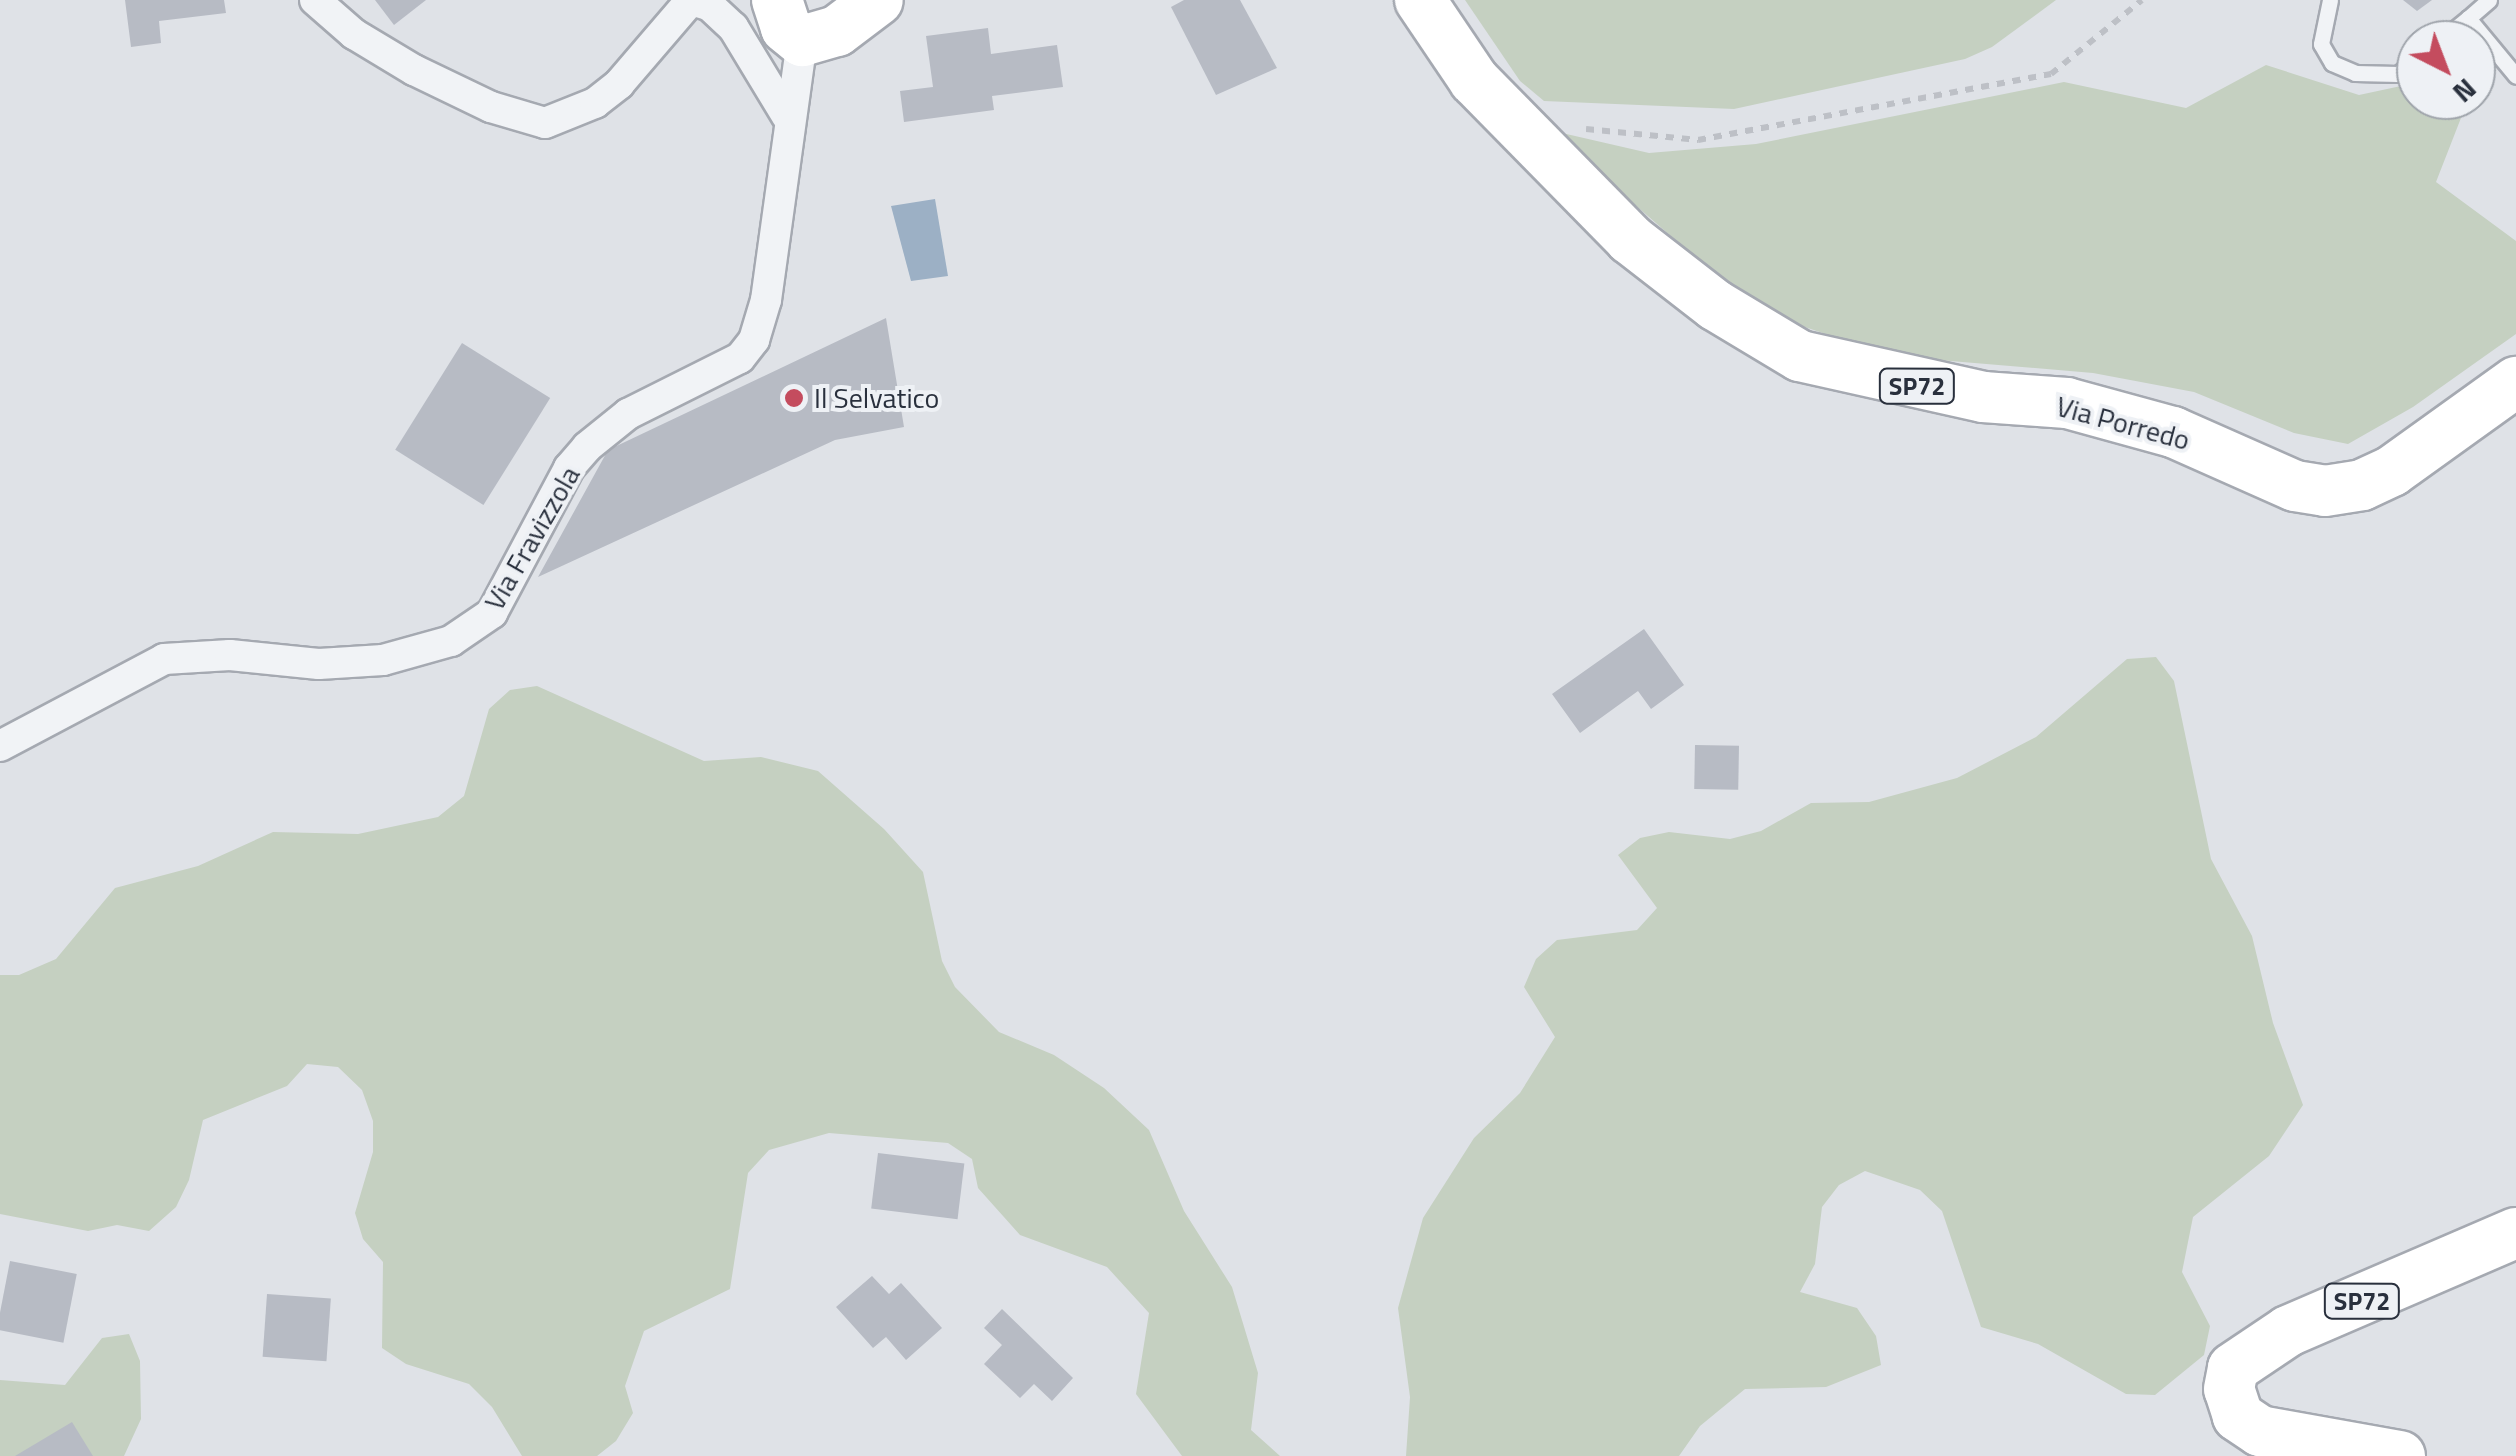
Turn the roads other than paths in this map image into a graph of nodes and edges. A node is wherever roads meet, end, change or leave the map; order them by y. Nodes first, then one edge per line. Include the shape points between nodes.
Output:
1 (316, 0) edge
2 (878, 0) edge
3 (1420, 0) edge
4 (2330, 0) edge
5 (2489, 0) edge
6 (2468, 18) junction
7 (790, 20) edge
8 (2466, 20) edge
9 (2396, 74) edge
10 (2516, 76) edge
11 (787, 116) junction
12 (2516, 382) edge
13 (0, 746) edge
14 (2516, 1233) edge
15 (2400, 1456) edge

1 - 11 street via 354,34 414,70 490,107 544,123 595,103 620,84 691,0 709,4 733,27
2 - 7 main road via 836,32
3 - 12 main road, Via Porredo / SP72 via 1510,121 1630,238 1715,305 1800,356 1983,398 2067,404 2174,432 2295,486 2326,490 2362,485
4 - 9 lane via 2320,44 2332,63 2355,73
5 - 6 lane
6 - 8 lane
6 - 10 lane
7 - 11 street, Via Fravizzola
11 - 13 street, Via Fravizzola via 769,281 754,340 730,364 654,399 595,439 569,468 492,613 470,631 384,660 164,659
14 - 15 main road, SP72 via 2288,1332 2232,1368 2229,1389 2238,1416 2260,1431

